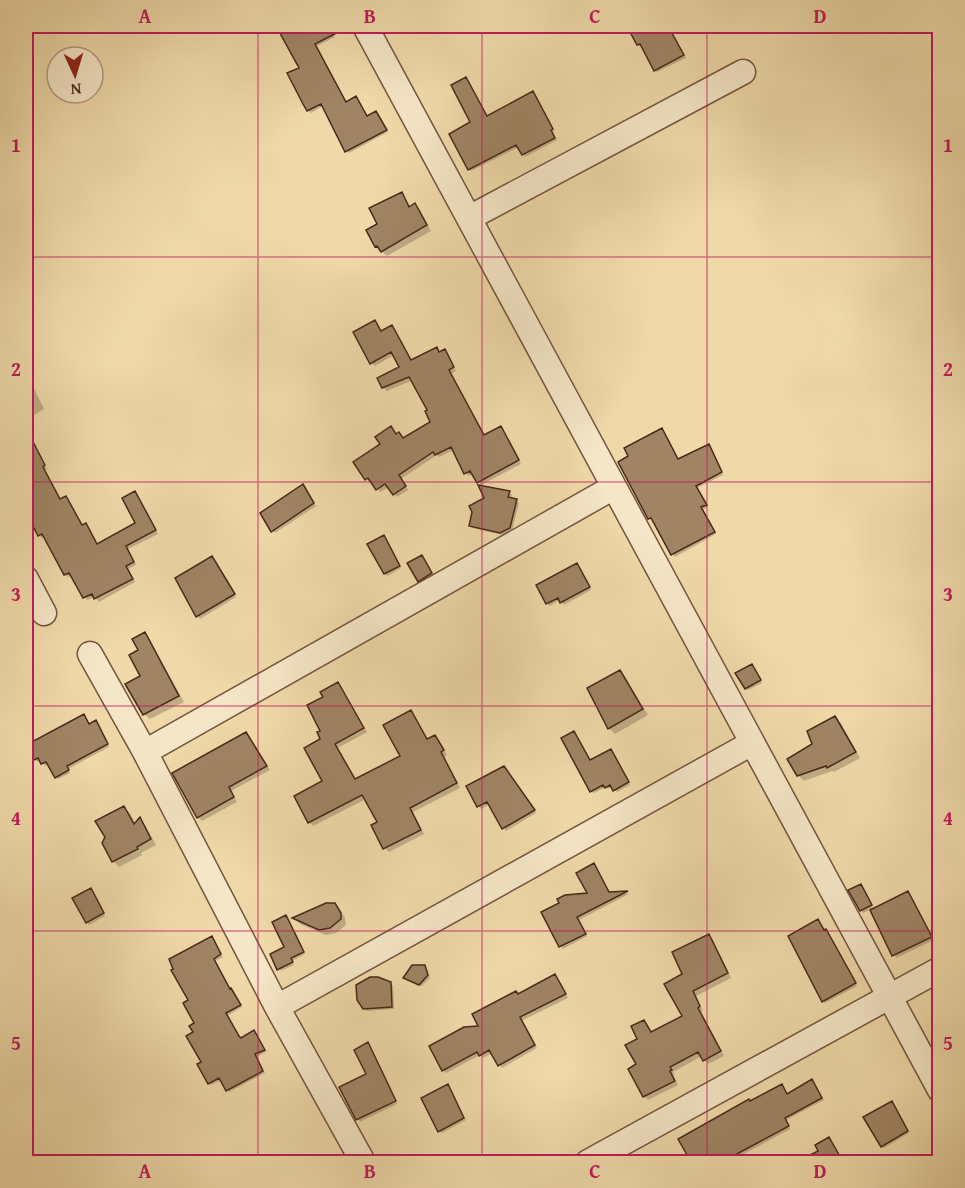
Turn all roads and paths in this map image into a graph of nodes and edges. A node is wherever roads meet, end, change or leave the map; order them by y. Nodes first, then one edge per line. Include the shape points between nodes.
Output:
1 (365, 26) edge
2 (743, 72) dead end
3 (469, 218) junction
4 (614, 487) junction
5 (26, 579) edge
6 (44, 613) dead end
7 (90, 654) dead end
8 (752, 743) junction
9 (145, 752) junction
10 (939, 969) edge
11 (888, 996) junction
12 (277, 1007) junction
13 (939, 1090) edge
14 (363, 1162) edge
15 (588, 1162) edge

1 - 3 street
2 - 3 street
3 - 4 street
4 - 8 street
4 - 9 street
5 - 6 street
7 - 9 street
8 - 11 street
8 - 12 street
9 - 12 street
10 - 11 street
11 - 13 street
11 - 15 street
12 - 14 street

